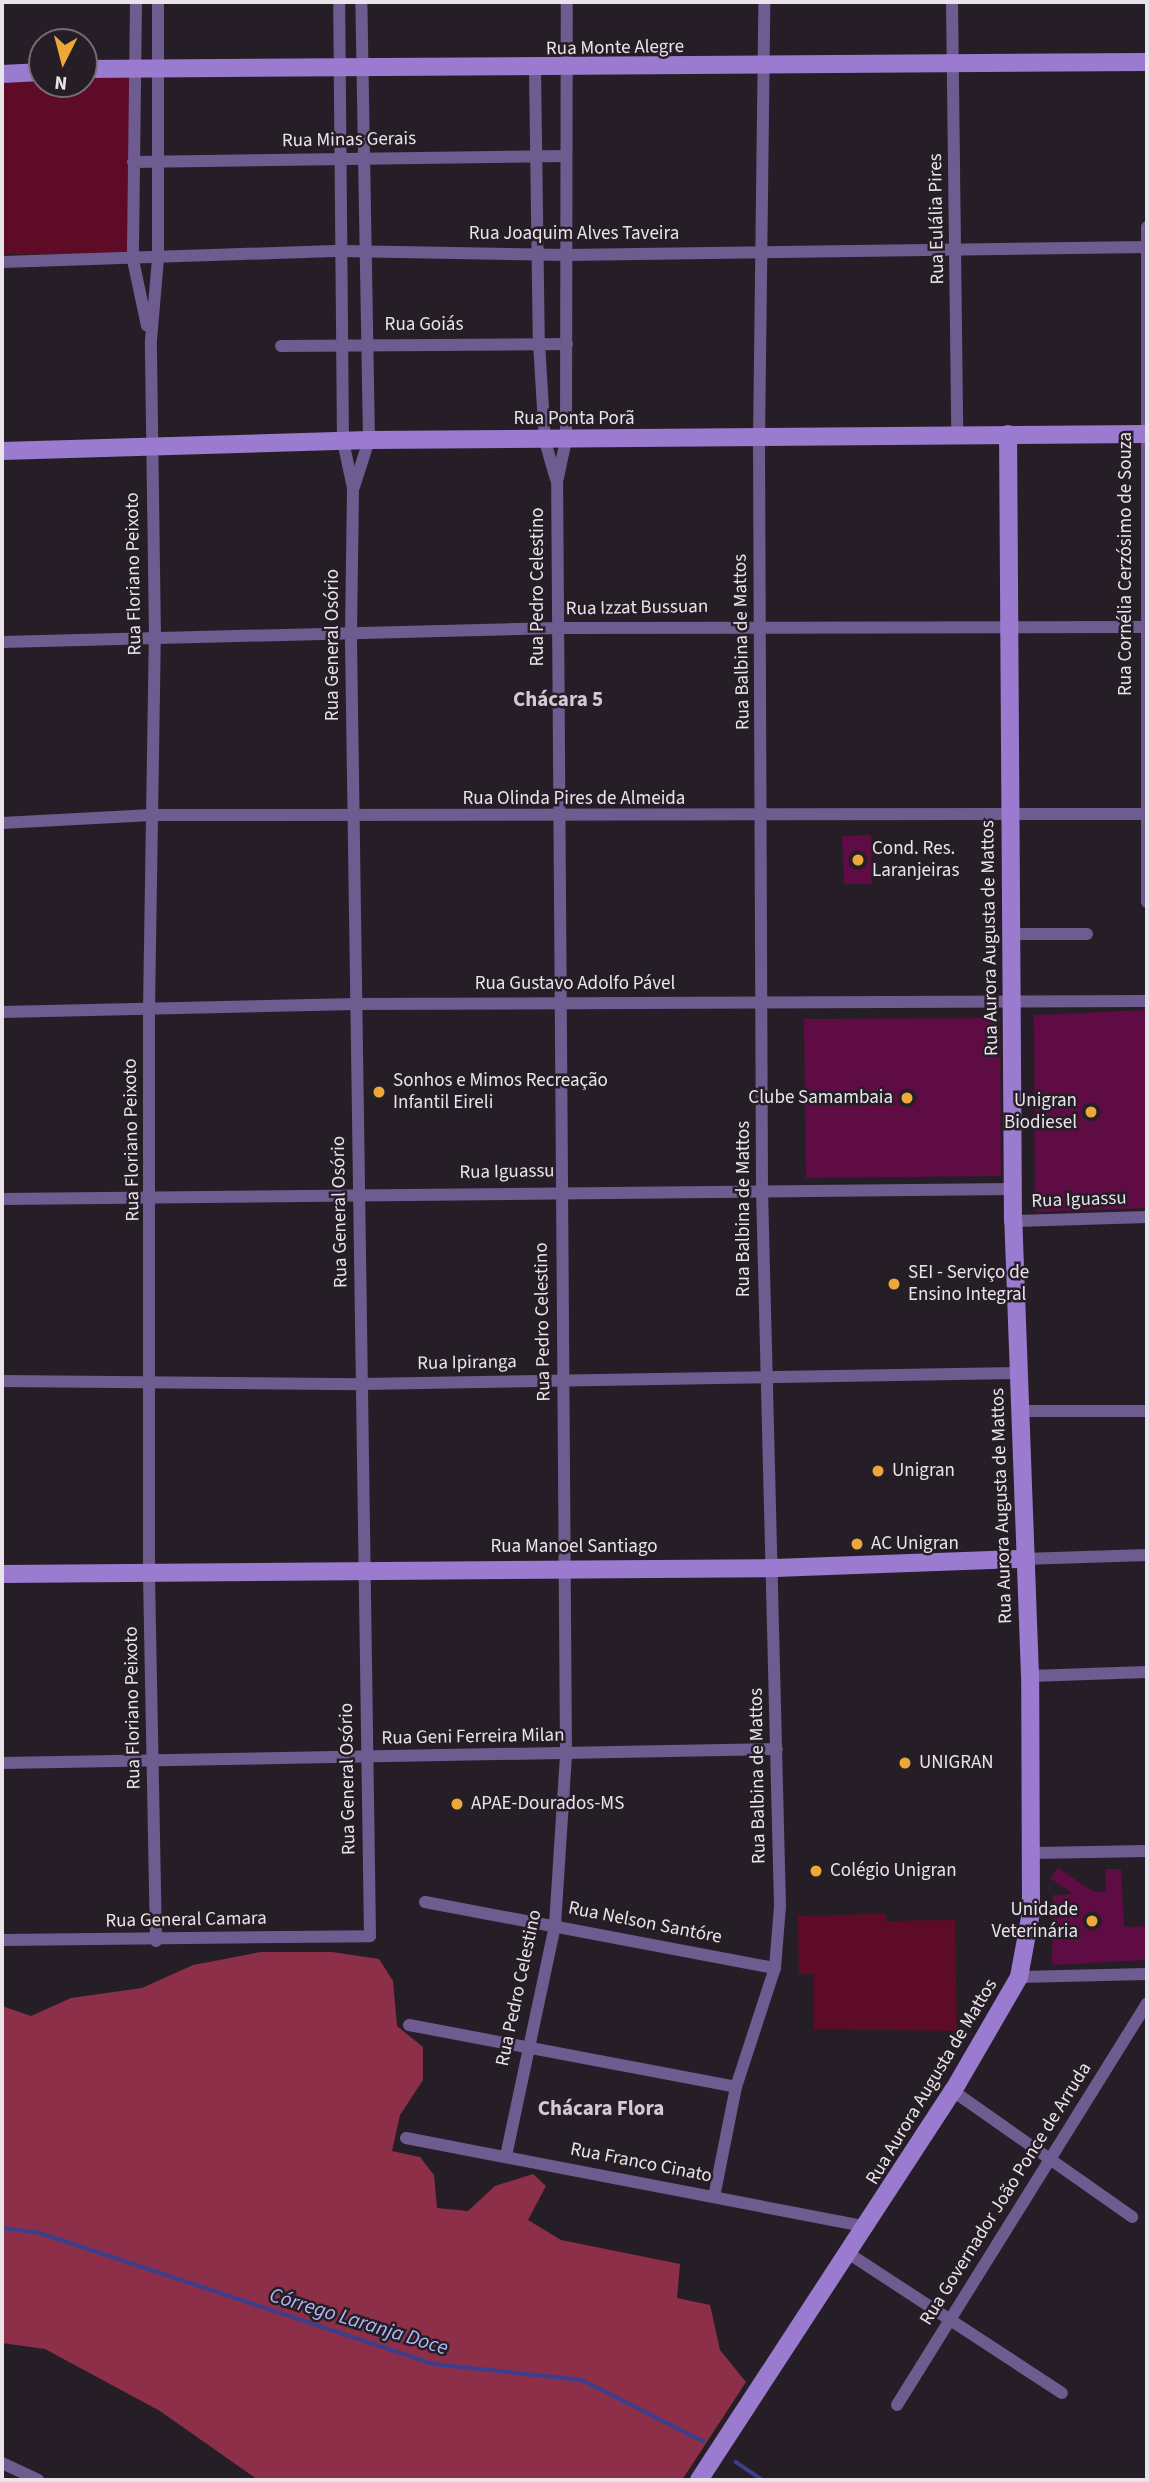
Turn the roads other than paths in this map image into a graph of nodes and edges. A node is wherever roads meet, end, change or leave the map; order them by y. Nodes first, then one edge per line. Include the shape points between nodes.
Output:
1 (136, 2) edge
2 (158, 2) edge
3 (339, 2) edge
4 (361, 2) edge
5 (567, 2) edge
6 (764, 2) edge
7 (952, 2) edge
8 (1147, 62) edge
9 (952, 64) junction
10 (135, 67) junction
11 (98, 68) edge
12 (156, 68) junction
13 (361, 68) junction
14 (765, 68) junction
15 (339, 69) junction
16 (567, 69) junction
17 (535, 70) junction
18 (28, 73) edge
19 (2, 74) edge
20 (566, 156) junction
21 (538, 157) junction
22 (363, 159) junction
23 (340, 160) junction
24 (133, 162) junction
25 (156, 162) junction
26 (1147, 226) edge
27 (1147, 247) edge
28 (958, 249) junction
29 (342, 251) junction
30 (760, 251) junction
31 (364, 252) junction
32 (540, 254) junction
33 (566, 255) junction
34 (158, 257) junction
35 (133, 261) junction
36 (2, 262) edge
37 (150, 340) junction
38 (539, 343) junction
39 (367, 344) junction
40 (567, 344) junction
41 (344, 345) junction
42 (281, 346) dead end
43 (1008, 434) junction
44 (1146, 434) edge
45 (957, 436) junction
46 (369, 440) junction
47 (545, 440) junction
48 (566, 440) junction
49 (343, 441) junction
50 (759, 441) junction
51 (150, 448) junction
52 (2, 451) edge
53 (557, 482) junction
54 (354, 488) junction
55 (1007, 625) junction
56 (761, 626) junction
57 (1146, 627) edge
58 (558, 628) junction
59 (351, 633) junction
60 (155, 639) junction
61 (2, 642) edge
62 (1147, 814) edge
63 (152, 815) junction
64 (1010, 816) junction
65 (763, 817) junction
66 (354, 818) junction
67 (558, 818) junction
68 (2, 823) edge
69 (1147, 902) edge
70 (1010, 934) junction
71 (1087, 934) dead end
72 (1013, 1001) junction
73 (1147, 1001) edge
74 (559, 1002) junction
75 (356, 1004) junction
76 (765, 1005) junction
77 (149, 1009) junction
78 (2, 1012) edge
79 (762, 1188) junction
80 (1013, 1189) junction
81 (560, 1190) junction
82 (359, 1192) junction
83 (153, 1195) junction
84 (2, 1199) edge
85 (1147, 1217) edge
86 (1013, 1221) junction
87 (1017, 1373) junction
88 (765, 1377) junction
89 (150, 1380) junction
90 (563, 1380) junction
91 (2, 1381) edge
92 (362, 1384) junction
93 (1019, 1411) junction
94 (1147, 1411) edge
95 (1147, 1556) edge
96 (1023, 1559) junction
97 (567, 1567) junction
98 (775, 1568) junction
99 (365, 1572) junction
100 (149, 1573) junction
101 (2, 1574) edge
102 (1147, 1672) edge
103 (1030, 1676) junction
104 (777, 1749) junction
105 (566, 1756) junction
106 (367, 1758) junction
107 (154, 1760) junction
108 (2, 1763) edge
109 (1147, 1851) edge
110 (1034, 1853) junction
111 (425, 1902) dead end
112 (555, 1925) junction
113 (370, 1936) joint
114 (2, 1940) edge
115 (156, 1941) junction
116 (775, 1968) junction
117 (1147, 1973) edge
118 (1019, 1977) junction
119 (1147, 2004) edge
120 (409, 2025) dead end
121 (525, 2049) junction
122 (736, 2087) junction
123 (953, 2091) junction
124 (406, 2138) dead end
125 (506, 2156) junction
126 (1051, 2157) junction
127 (714, 2197) junction
128 (1132, 2217) dead end
129 (868, 2227) junction
130 (851, 2255) junction
131 (950, 2320) junction
132 (1062, 2393) dead end
133 (897, 2405) dead end
134 (2, 2463) edge
135 (703, 2474) edge
136 (38, 2480) edge

1 - 10 street, Rua Floriano Peixoto
2 - 12 street, Rua Floriano Peixoto
3 - 15 street, Rua General Osório
4 - 13 street, Rua General Osório
5 - 16 street, Rua Pedro Celestino
6 - 14 street, Rua Balbina de Mattos
7 - 9 street, Rua Eulália Pires
8 - 9 street, Rua Monte Alegre
9 - 14 street, Rua Monte Alegre
9 - 28 street, Rua Eulália Pires
10 - 11 street, Rua Monte Alegre
10 - 12 street, Rua Monte Alegre
10 - 24 street, Rua Floriano Peixoto
12 - 15 street, Rua Monte Alegre
12 - 25 street, Rua Floriano Peixoto
13 - 15 street, Rua Monte Alegre
13 - 17 street, Rua Monte Alegre
13 - 22 street, Rua General Osório
14 - 16 street, Rua Monte Alegre
14 - 30 street, Rua Balbina de Mattos
15 - 23 street, Rua General Osório
16 - 17 street, Rua Monte Alegre
16 - 20 street, Rua Pedro Celestino
17 - 21 street, Rua Pedro Celestino
18 - 19 street
20 - 21 street, Rua Minas Gerais
20 - 33 street, Rua Pedro Celestino
21 - 22 street, Rua Minas Gerais
21 - 32 street, Rua Pedro Celestino
22 - 23 street, Rua Minas Gerais
22 - 31 street, Rua General Osório
23 - 25 street, Rua Minas Gerais
23 - 29 street, Rua General Osório
24 - 25 street, Rua Minas Gerais
24 - 35 street, Rua Floriano Peixoto
25 - 34 street, Rua Floriano Peixoto
26 - 27 street, Rua Cornélia Cerzósimo de Souza
27 - 28 street, Rua Joaquim Alves Taveira
27 - 44 street, Rua Cornélia Cerzósimo de Souza
28 - 30 street, Rua Joaquim Alves Taveira
28 - 45 street, Rua Eulália Pires
29 - 31 street, Rua Joaquim Alves Taveira
29 - 34 street, Rua Joaquim Alves Taveira
29 - 41 street, Rua General Osório
30 - 33 street, Rua Joaquim Alves Taveira
30 - 50 street, Rua Balbina de Mattos
31 - 32 street, Rua Joaquim Alves Taveira
31 - 39 street, Rua General Osório
32 - 33 street, Rua Joaquim Alves Taveira
32 - 38 street, Rua Pedro Celestino
33 - 40 street, Rua Pedro Celestino
34 - 35 street, Rua Joaquim Alves Taveira
34 - 37 street, Rua Floriano Peixoto
35 - 36 street, Rua Joaquim Alves Taveira
35 - 37 street, Rua Floriano Peixoto
37 - 51 street, Rua Floriano Peixoto
38 - 39 street, Rua Goiás
38 - 40 street, Rua Goiás
38 - 47 street, Rua Pedro Celestino
39 - 41 street, Rua Goiás
39 - 46 street, Rua General Osório
40 - 48 street, Rua Pedro Celestino
41 - 42 street, Rua Goiás
41 - 49 street, Rua General Osório
43 - 44 street, Rua Ponta Porã
43 - 45 street, Rua Ponta Porã
43 - 55 street, Rua Aurora Augusta de Mattos
44 - 57 street, Rua Cornélia Cerzósimo de Souza
45 - 50 street, Rua Ponta Porã
46 - 47 street, Rua Ponta Porã
46 - 49 street, Rua Ponta Porã
46 - 54 street, Rua General Osório
47 - 48 street, Rua Ponta Porã
47 - 53 street, Rua Pedro Celestino
48 - 50 street, Rua Ponta Porã
48 - 53 street, Rua Pedro Celestino
49 - 51 street, Rua Ponta Porã
49 - 54 street, Rua General Osório
50 - 56 street, Rua Balbina de Mattos
51 - 52 street, Rua Ponta Porã
51 - 60 street, Rua Floriano Peixoto
53 - 58 street, Rua Pedro Celestino
54 - 59 street, Rua General Osório
55 - 56 street, Rua Izzat Bussuan
55 - 57 street, Rua Izzat Bussuan
55 - 64 street, Rua Aurora Augusta de Mattos
56 - 58 street, Rua Izzat Bussuan
56 - 65 street, Rua Balbina de Mattos
57 - 62 street, Rua Cornélia Cerzósimo de Souza
58 - 59 street, Rua Izzat Bussuan
58 - 67 street, Rua Pedro Celestino
59 - 60 street, Rua Izzat Bussuan
59 - 66 street, Rua General Osório
60 - 61 street, Rua Izzat Bussuan
60 - 63 street, Rua Floriano Peixoto
62 - 64 street, Rua Olinda Pires de Almeida
62 - 69 street, Rua Cornélia Cerzósimo de Souza
63 - 66 street, Rua Olinda Pires de Almeida
63 - 68 street, Rua Olinda Pires de Almeida
63 - 77 street, Rua Floriano Peixoto
64 - 65 street, Rua Olinda Pires de Almeida
64 - 70 street, Rua Aurora Augusta de Mattos
65 - 67 street, Rua Olinda Pires de Almeida
65 - 76 street, Rua Balbina de Mattos
66 - 67 street, Rua Olinda Pires de Almeida
66 - 75 street, Rua General Osório
67 - 74 street, Rua Pedro Celestino
70 - 71 street
70 - 72 street, Rua Aurora Augusta de Mattos
72 - 73 street, Rua Gustavo Adolfo Pável
72 - 76 street, Rua Gustavo Adolfo Pável
72 - 80 street, Rua Aurora Augusta de Mattos
74 - 75 street, Rua Gustavo Adolfo Pável
74 - 76 street, Rua Gustavo Adolfo Pável
74 - 81 street, Rua Pedro Celestino
75 - 77 street, Rua Gustavo Adolfo Pável
75 - 82 street, Rua General Osório
76 - 79 street, Rua Balbina de Mattos
77 - 78 street, Rua Gustavo Adolfo Pável
77 - 83 street, Rua Floriano Peixoto
79 - 80 street, Rua Iguassu
79 - 81 street, Rua Iguassu
79 - 88 street, Rua Balbina de Mattos
80 - 86 street, Rua Aurora Augusta de Mattos
81 - 82 street, Rua Iguassu
81 - 90 street, Rua Pedro Celestino
82 - 83 street, Rua Iguassu
82 - 92 street, Rua General Osório
83 - 84 street, Rua Iguassu
83 - 89 street, Rua Floriano Peixoto
85 - 86 street, Rua Iguassu
86 - 87 street, Rua Aurora Augusta de Mattos
87 - 88 street, Rua Ipiranga
87 - 93 street, Rua Aurora Augusta de Mattos
88 - 90 street, Rua Ipiranga
88 - 98 street, Rua Balbina de Mattos
89 - 91 street, Rua Ipiranga
89 - 92 street, Rua Ipiranga
89 - 100 street, Rua Floriano Peixoto
90 - 92 street, Rua Ipiranga
90 - 97 street, Rua Pedro Celestino
92 - 99 street, Rua General Osório
93 - 94 street
93 - 96 street, Rua Aurora Augusta de Mattos
95 - 96 street, Rua Manoel Santiago
96 - 98 street, Rua Manoel Santiago
96 - 103 street, Rua Aurora Augusta de Mattos
97 - 98 street, Rua Manoel Santiago
97 - 99 street, Rua Manoel Santiago
97 - 105 street, Rua Pedro Celestino
98 - 104 street, Rua Balbina de Mattos
99 - 100 street, Rua Manoel Santiago
99 - 106 street, Rua General Osório
100 - 101 street, Rua Manoel Santiago
100 - 107 street, Rua Floriano Peixoto
102 - 103 street
103 - 110 street, Rua Aurora Augusta de Mattos
104 - 105 street, Rua Geni Ferreira Milan
104 - 116 street, Rua Balbina de Mattos
105 - 106 street, Rua Geni Ferreira Milan
105 - 112 street, Rua Pedro Celestino
106 - 107 street, Rua Geni Ferreira Milan
106 - 113 street, Rua General Osório
107 - 108 street, Rua Geni Ferreira Milan
107 - 115 street, Rua Floriano Peixoto
109 - 110 street
110 - 118 street, Rua Aurora Augusta de Mattos via 1031,1912
111 - 112 street, Rua Nelson Santóre
112 - 116 street, Rua Nelson Santóre
112 - 121 street, Rua Pedro Celestino
113 - 115 street, Rua General Camara
114 - 115 street, Rua General Camara
116 - 122 street, Rua Balbina de Mattos
117 - 118 street
118 - 123 street, Rua Aurora Augusta de Mattos
119 - 126 street, Rua Governador João Ponce de Arruda
120 - 121 street
121 - 122 street
121 - 125 street, Rua Pedro Celestino
122 - 127 street, Rua Balbina de Mattos
123 - 126 street
123 - 129 street, Rua Aurora Augusta de Mattos
124 - 125 street, Rua Franco Cinato
125 - 127 street, Rua Franco Cinato
126 - 128 street
126 - 131 street, Rua Governador João Ponce de Arruda
127 - 129 street, Rua Franco Cinato
129 - 130 street, Rua Aurora Augusta de Mattos
130 - 131 street
130 - 135 street, Rua Aurora Augusta de Mattos
131 - 132 street
131 - 133 street, Rua Governador João Ponce de Arruda
134 - 136 street

